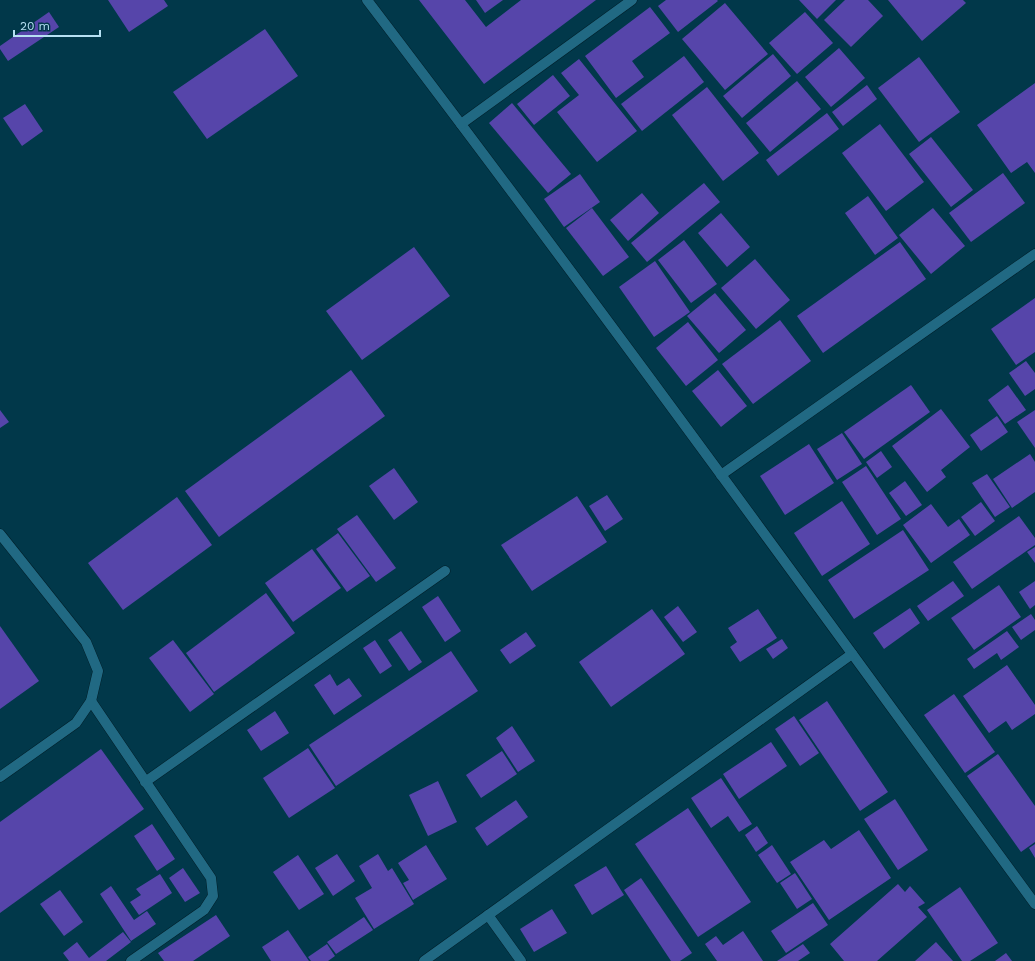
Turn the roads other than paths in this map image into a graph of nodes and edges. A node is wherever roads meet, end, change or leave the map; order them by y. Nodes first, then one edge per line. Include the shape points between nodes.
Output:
1 (367, 0) edge
2 (632, 0) edge
3 (461, 124) junction
4 (1035, 254) edge
5 (721, 475) junction
6 (0, 534) edge
7 (445, 571) dead end
8 (852, 654) junction
9 (91, 701) junction
10 (0, 777) edge
11 (145, 782) junction
12 (1035, 904) edge
13 (488, 915) junction
14 (131, 961) edge
15 (424, 961) edge
16 (521, 961) edge

1 - 3 street
2 - 3 street
3 - 5 street
4 - 5 street
5 - 8 street
6 - 9 street via 86,642 98,671
7 - 11 street
8 - 12 street
8 - 13 street
9 - 10 street via 76,723
9 - 11 street
11 - 14 street via 211,878 213,896 204,910
13 - 15 street
13 - 16 street

